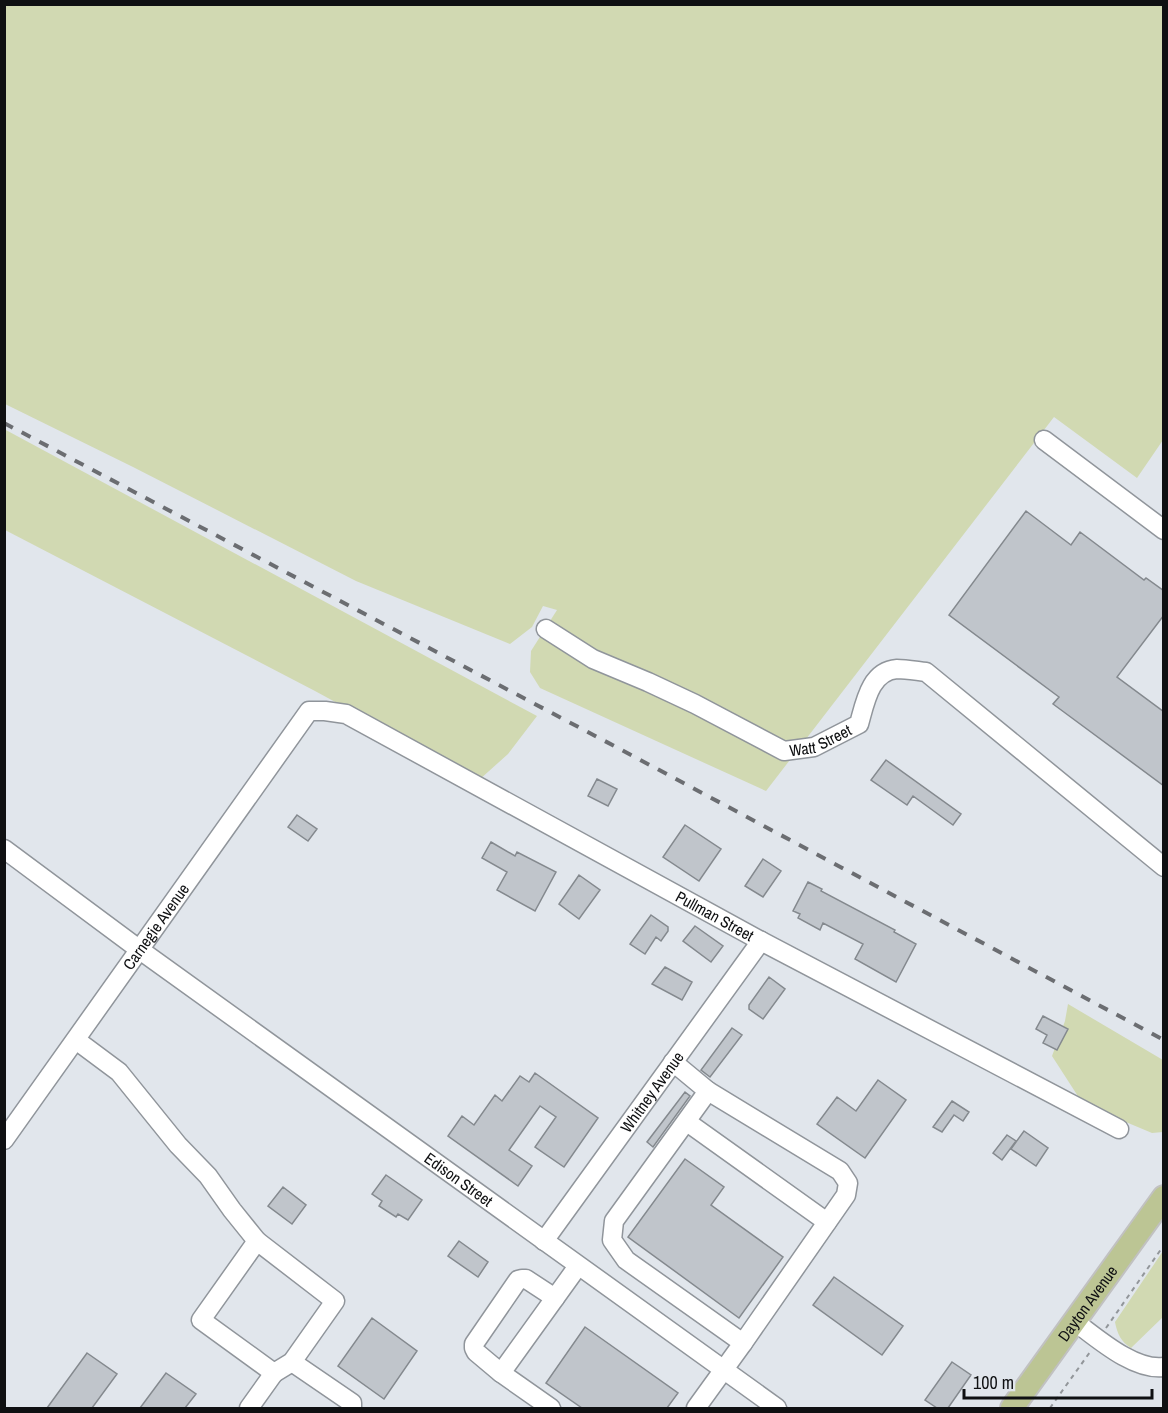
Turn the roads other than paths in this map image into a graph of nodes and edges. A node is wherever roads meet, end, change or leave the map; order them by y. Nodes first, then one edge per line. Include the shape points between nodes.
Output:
1 (1044, 440) dead end
2 (1161, 524) edge
3 (546, 629) dead end
4 (309, 711) joint
5 (4, 849) edge
6 (1164, 867) edge
7 (760, 941) junction
8 (140, 950) junction
9 (75, 1040) junction
10 (673, 1062) junction
11 (708, 1091) junction
12 (687, 1122) junction
13 (1119, 1129) dead end
14 (4, 1140) edge
15 (1164, 1197) edge
16 (827, 1222) junction
17 (257, 1241) junction
18 (543, 1241) junction
19 (578, 1266) junction
20 (555, 1298) junction
21 (1074, 1321) junction
22 (743, 1343) junction
23 (292, 1362) junction
24 (1164, 1367) edge
25 (723, 1370) junction
26 (274, 1373) junction
27 (501, 1373) junction
28 (249, 1408) edge
29 (352, 1408) edge
30 (551, 1408) edge
31 (696, 1408) edge
32 (777, 1408) edge
33 (1012, 1408) edge

1 - 2 street
3 - 6 street, Watt Street via 593,658 695,704 784,751 814,747 859,724 868,691 879,676 896,669 926,672
4 - 7 street, Pullman Street via 346,714
4 - 8 street, Carnegie Avenue
5 - 8 street, Edison Street
7 - 10 street, Whitney Avenue
7 - 13 street, Pullman Street
8 - 9 street, Carnegie Avenue
8 - 18 street, Edison Street
9 - 14 street, Carnegie Avenue
9 - 17 street via 119,1072 208,1176
10 - 11 street
10 - 18 street, Whitney Avenue
11 - 12 street
11 - 16 street via 840,1171 848,1183 846,1196
12 - 16 street
12 - 22 street via 614,1221 612,1240 626,1260
15 - 21 main road, Dayton Avenue
16 - 22 street
17 - 23 street via 335,1301
17 - 26 street via 201,1320
18 - 19 street, Edison Street
19 - 20 street
19 - 25 street, Edison Street
20 - 27 street
20 - 27 street via 526,1279 518,1280 474,1344 476,1352
21 - 24 street via 1134,1363
21 - 33 main road, Dayton Avenue
22 - 25 street
23 - 26 street
23 - 29 street via 352,1403
25 - 31 street
25 - 32 street, Edison Street
26 - 28 street
27 - 30 street

